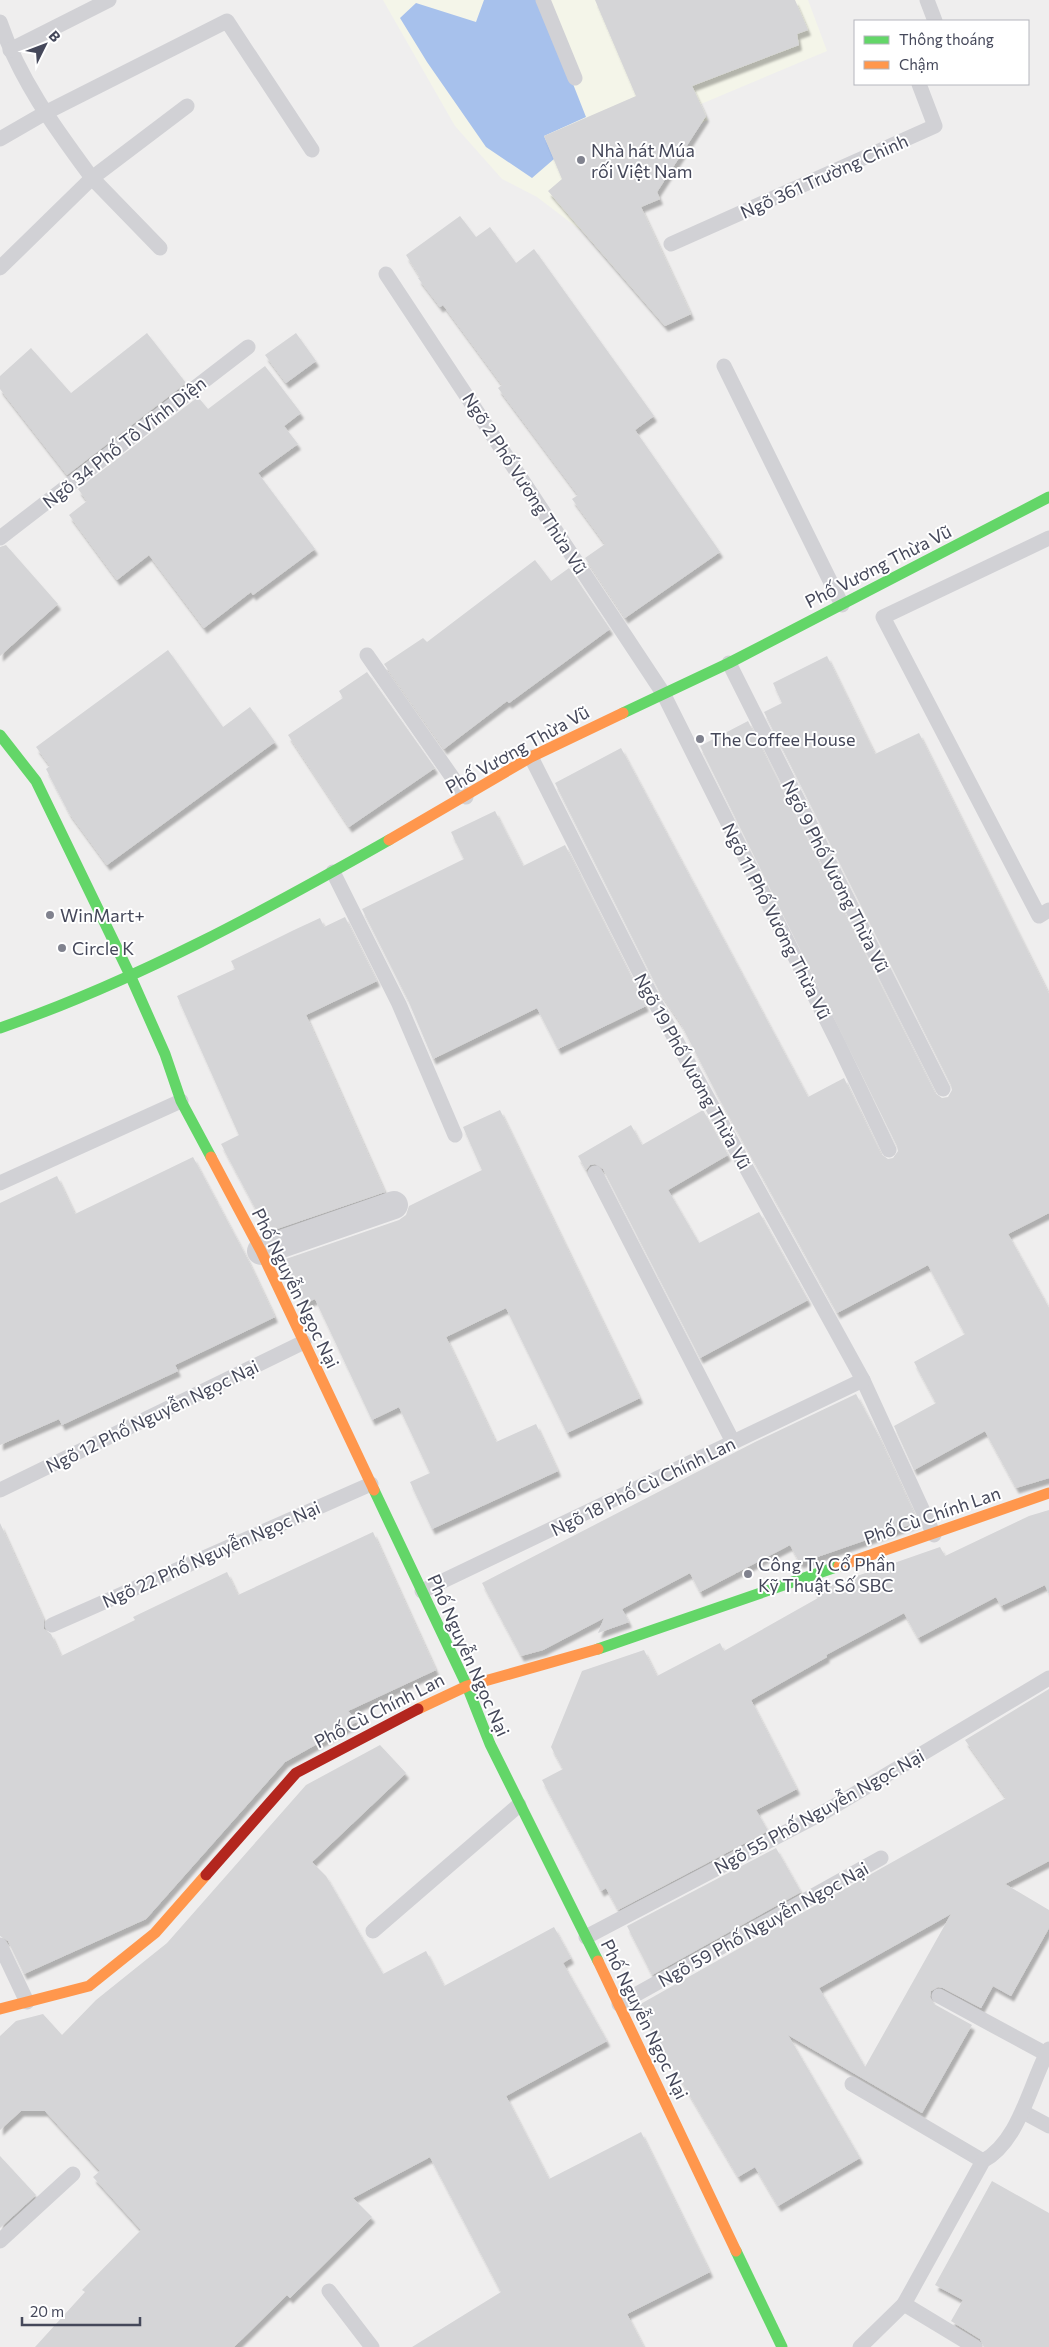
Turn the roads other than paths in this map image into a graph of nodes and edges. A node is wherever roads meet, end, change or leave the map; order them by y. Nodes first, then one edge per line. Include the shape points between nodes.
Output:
1 (109, 0) edge
2 (543, 0) edge
3 (927, 0) edge
4 (935, 20) edge
5 (0, 22) edge
6 (10, 50) junction
7 (575, 78) dead end
8 (919, 85) edge
9 (187, 106) dead end
10 (45, 113) junction
11 (0, 139) edge
12 (312, 150) dead end
13 (92, 178) junction
14 (671, 244) dead end
15 (160, 248) dead end
16 (0, 268) edge
17 (386, 274) dead end
18 (248, 347) dead end
19 (724, 366) dead end
20 (1049, 497) edge
21 (0, 538) edge
22 (1049, 538) edge
23 (842, 605) junction
24 (367, 655) dead end
25 (728, 663) junction
26 (663, 693) junction
27 (0, 735) edge
28 (531, 757) junction
29 (466, 797) junction
30 (333, 872) junction
31 (1049, 910) edge
32 (130, 975) junction
33 (0, 1028) edge
34 (944, 1089) dead end
35 (182, 1101) junction
36 (455, 1136) dead end
37 (889, 1150) dead end
38 (595, 1173) dead end
39 (0, 1183) edge
40 (394, 1205) dead end
41 (261, 1251) junction
42 (304, 1342) junction
43 (863, 1380) junction
44 (733, 1442) junction
45 (371, 1484) junction
46 (0, 1490) edge
47 (1049, 1494) edge
48 (934, 1535) junction
49 (422, 1591) junction
50 (52, 1624) dead end
51 (1049, 1678) edge
52 (467, 1686) junction
53 (519, 1805) junction
54 (881, 1858) dead end
55 (373, 1931) dead end
56 (586, 1937) junction
57 (0, 1945) edge
58 (939, 1996) dead end
59 (28, 2002) junction
60 (619, 2004) junction
61 (0, 2009) edge
62 (1048, 2051) edge
63 (852, 2084) dead end
64 (1023, 2112) junction
65 (1049, 2126) edge
66 (983, 2161) junction
67 (73, 2174) dead end
68 (0, 2241) edge
69 (329, 2291) dead end
70 (904, 2304) junction
71 (372, 2347) edge
72 (782, 2347) edge
73 (860, 2347) edge
74 (976, 2347) edge

1 - 6 lane
2 - 7 lane
3 - 4 lane
5 - 6 lane
6 - 10 lane
8 - 14 lane, Ngõ 361 Trường Chinh via 935,126
9 - 13 lane
10 - 11 lane
10 - 12 lane via 227,22
10 - 13 lane
13 - 15 lane
13 - 16 lane
17 - 26 lane, Ngõ 2 Phố Vương Thừa Vũ
18 - 21 lane, Ngõ 34 Phố Tô Vĩnh Diện
19 - 23 lane
20 - 23 street, Phố Vương Thừa Vũ
22 - 31 lane via 883,617 1039,916
23 - 25 street, Phố Vương Thừa Vũ
24 - 29 lane
25 - 26 street, Phố Vương Thừa Vũ
25 - 34 lane, Ngõ 9 Phố Vương Thừa Vũ
26 - 28 street, Phố Vương Thừa Vũ
26 - 37 lane, Ngõ 11 Phố Vương Thừa Vũ
27 - 32 street, Phố Nguyễn Ngọc Nại via 36,781
28 - 29 street, Phố Vương Thừa Vũ
28 - 43 lane, Ngõ 19 Phố Vương Thừa Vũ via 652,997
29 - 30 street, Phố Vương Thừa Vũ
30 - 32 street, Phố Vương Thừa Vũ
30 - 36 lane via 399,1004
32 - 33 street, Phố Vương Thừa Vũ
32 - 35 street, Phố Nguyễn Ngọc Nại
35 - 39 lane
35 - 41 street, Phố Nguyễn Ngọc Nại
38 - 44 lane
40 - 41 street
41 - 42 street, Phố Nguyễn Ngọc Nại
42 - 45 street, Phố Nguyễn Ngọc Nại
42 - 46 lane, Ngõ 12 Phố Nguyễn Ngọc Nại
43 - 44 lane, Ngõ 18 Phố Cù Chính Lan
43 - 48 lane, Ngõ 19 Phố Vương Thừa Vũ
44 - 49 lane, Ngõ 18 Phố Cù Chính Lan
45 - 49 street, Phố Nguyễn Ngọc Nại
45 - 50 lane, Ngõ 22 Phố Nguyễn Ngọc Nại
47 - 48 street, Phố Cù Chính Lan
48 - 52 street, Phố Cù Chính Lan via 572,1658
49 - 52 street, Phố Nguyễn Ngọc Nại
51 - 56 lane, Ngõ 55 Phố Nguyễn Ngọc Nại via 826,1811
52 - 53 street, Phố Nguyễn Ngọc Nại
52 - 59 street, Phố Cù Chính Lan via 399,1717 296,1773 155,1933 89,1986
53 - 55 lane
53 - 56 street, Phố Nguyễn Ngọc Nại
54 - 60 lane, Ngõ 59 Phố Nguyễn Ngọc Nại
56 - 60 street, Phố Nguyễn Ngọc Nại
57 - 59 lane
58 - 62 lane
59 - 61 street, Phố Cù Chính Lan
60 - 72 street, Phố Nguyễn Ngọc Nại
62 - 64 lane
63 - 66 lane
64 - 65 lane
64 - 66 lane via 994,2155
66 - 70 lane
67 - 68 lane
69 - 71 lane
70 - 73 lane
70 - 74 lane

